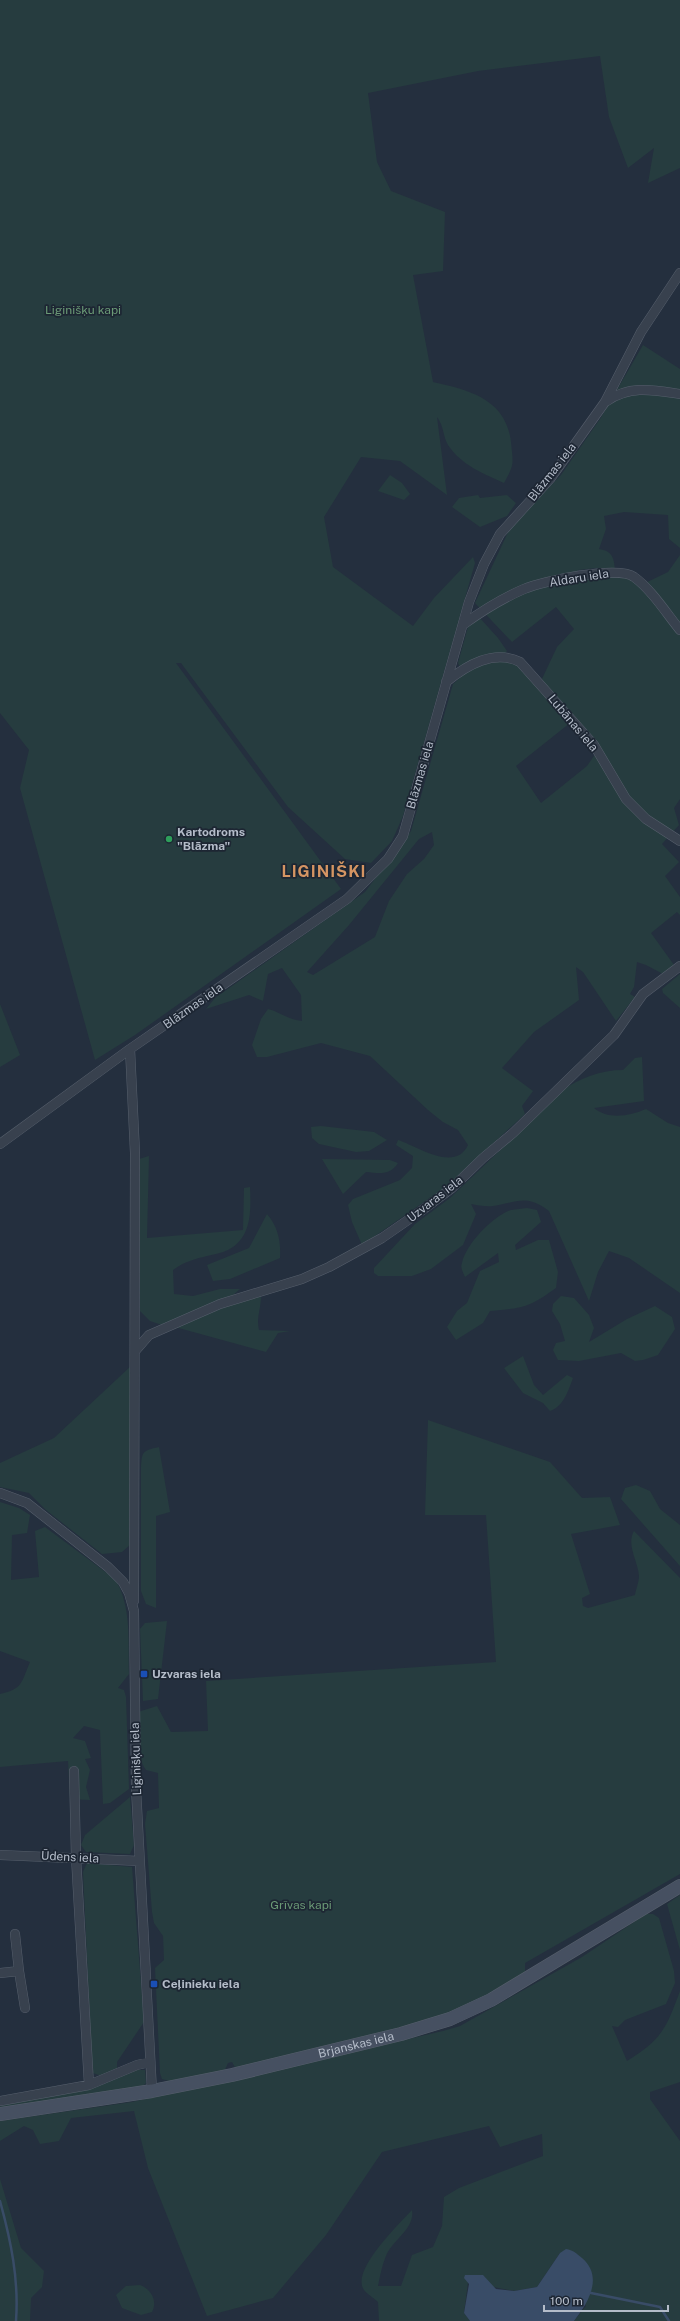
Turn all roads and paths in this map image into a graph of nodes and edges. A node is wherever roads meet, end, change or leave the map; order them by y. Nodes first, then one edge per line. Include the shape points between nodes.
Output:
1 (680, 273) edge
2 (680, 394) edge
3 (605, 402) junction
4 (464, 624) junction
5 (680, 630) edge
6 (446, 682) junction
7 (680, 841) edge
8 (680, 966) edge
9 (130, 1049) junction
10 (0, 1144) edge
11 (136, 1350) junction
12 (0, 1493) edge
13 (134, 1611) junction
14 (74, 1771) dead end
15 (0, 1855) edge
16 (76, 1857) junction
17 (140, 1861) junction
18 (680, 1886) edge
19 (15, 1934) dead end
20 (19, 1971) junction
21 (0, 1973) edge
22 (25, 2008) dead end
23 (150, 2062) junction
24 (89, 2085) junction
25 (152, 2092) junction
26 (0, 2101) edge
27 (0, 2114) edge

1 - 3 street, Blāzmas iela via 641,332
2 - 3 street via 634,389 617,394
3 - 4 street, Blāzmas iela via 550,479 500,534 484,564 469,602
4 - 5 street, Aldaru iela via 525,589 590,574 620,572 634,576
4 - 6 street, Blāzmas iela
6 - 7 street, Lubānas iela via 461,670 489,659 509,657 520,662 594,745 626,798 646,819
6 - 9 street, Blāzmas iela via 403,836 388,859 347,899
8 - 11 street, Uzvaras iela via 642,994 614,1035 513,1133 452,1188 421,1211 382,1238 329,1267 302,1279 220,1304 149,1335
9 - 10 street, Blāzmas iela
9 - 11 street via 135,1153
11 - 13 street
12 - 13 street, Liginišķu iela via 27,1503 108,1567 123,1582
13 - 17 street, Liginišķu iela via 136,1788
14 - 16 street
15 - 16 street, Ūdens iela
16 - 17 street, Ūdens iela
16 - 24 street
17 - 23 street, Liginišķu iela
18 - 25 main road, Brjanskas iela via 491,2000 450,2019 401,2034 263,2068
19 - 20 street
20 - 21 street
20 - 22 street
23 - 24 street
23 - 25 street, Liginišķu iela
24 - 26 street
25 - 27 main road, Brjanskas iela

